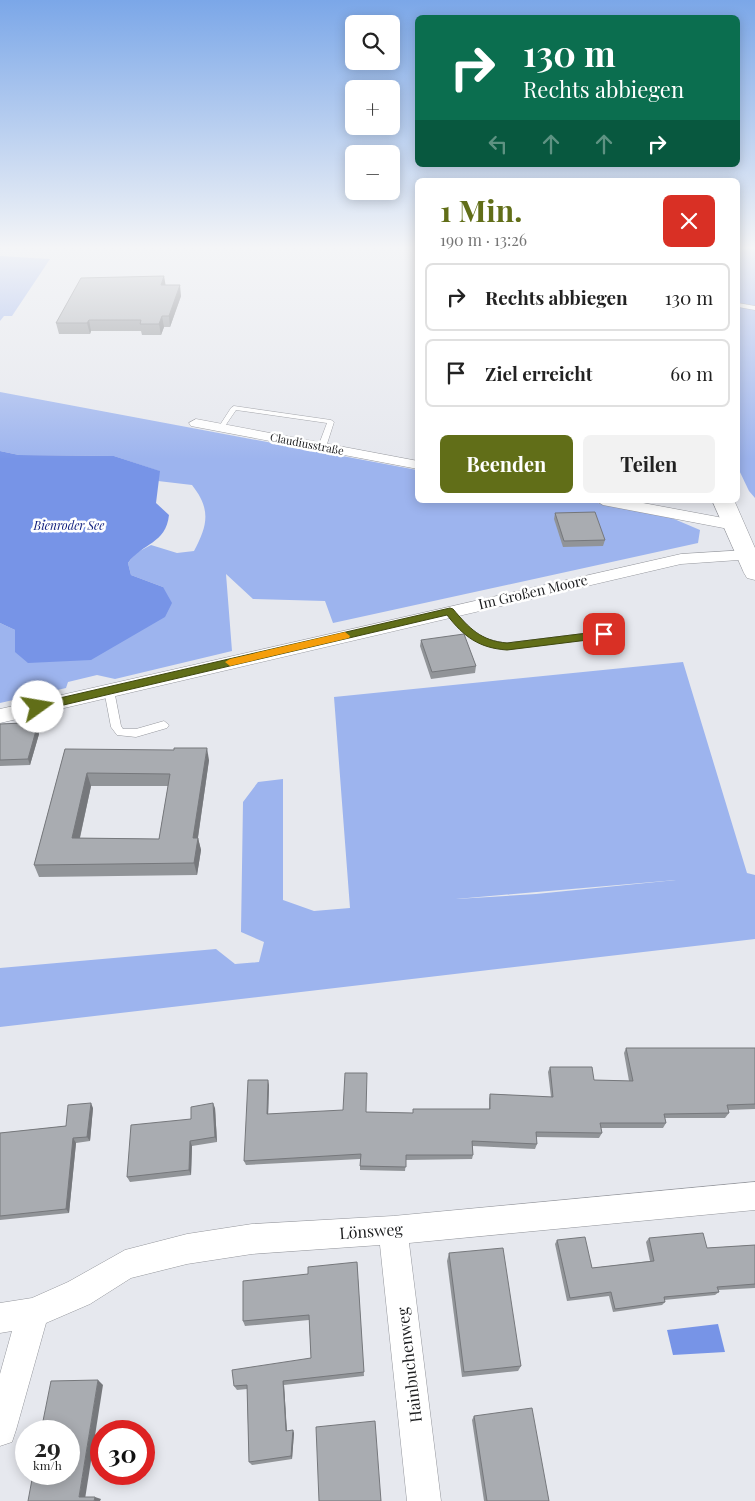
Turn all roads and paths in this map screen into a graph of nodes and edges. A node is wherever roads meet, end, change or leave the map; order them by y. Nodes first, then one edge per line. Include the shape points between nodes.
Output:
1 (196, 423) dead end
2 (221, 428) junction
3 (322, 447) junction
4 (415, 464) edge
5 (619, 503) edge
6 (724, 503) edge
7 (734, 525) junction
8 (751, 564) edge
9 (450, 611) junction
10 (604, 634) dead end
11 (109, 690) junction
12 (0, 716) edge
13 (164, 725) dead end
14 (755, 1196) edge
15 (392, 1230) junction
16 (33, 1313) junction
17 (0, 1318) edge
18 (0, 1430) edge
19 (424, 1501) edge

1 - 2 street, Claudiusstraße
2 - 3 street, Claudiusstraße
2 - 3 lane via 234,408 331,422
3 - 4 street, Claudiusstraße
5 - 7 street
6 - 7 street
7 - 8 street
8 - 9 street, Im Großen Moore via 681,560
9 - 10 lane via 470,634 492,645
9 - 11 street, Im Großen Moore
11 - 12 street, Im Großen Moore
11 - 13 lane via 116,727 120,732 136,733
14 - 15 street, Lönsweg
15 - 16 street, Lönsweg via 252,1239 187,1250 125,1265 78,1293
15 - 19 street, Hainbuchenweg
16 - 17 street, Lönsweg
16 - 18 street

